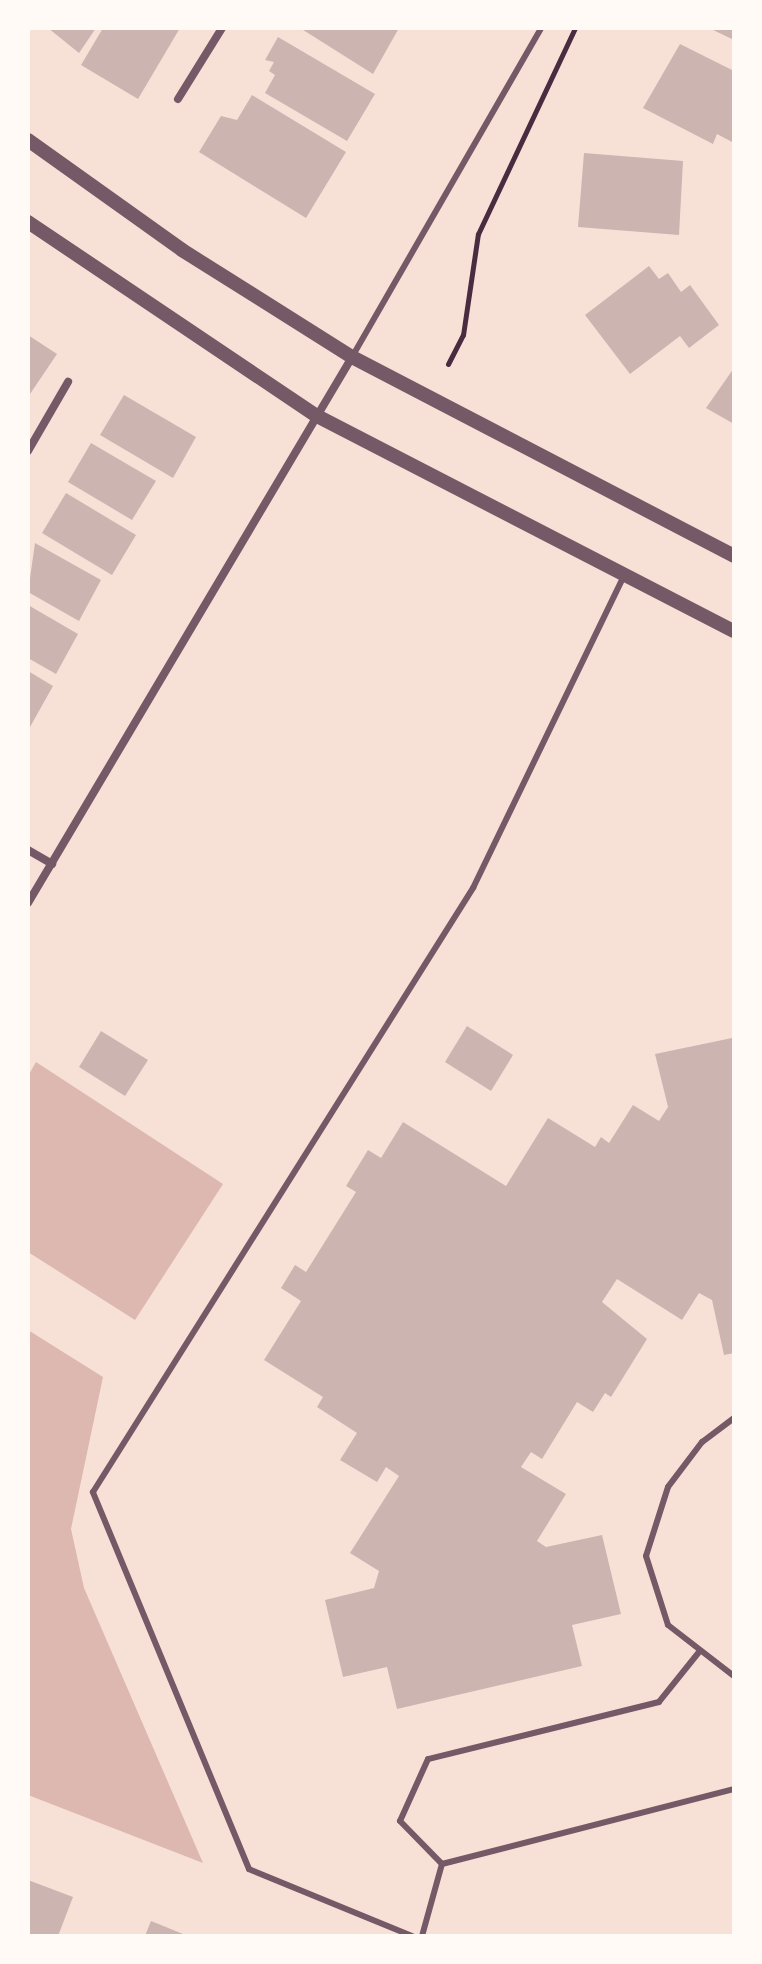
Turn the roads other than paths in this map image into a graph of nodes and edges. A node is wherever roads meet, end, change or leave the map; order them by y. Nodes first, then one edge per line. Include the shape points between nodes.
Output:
1 (222, 28) edge
2 (541, 28) edge
3 (178, 99) dead end
4 (28, 140) edge
5 (28, 222) edge
6 (352, 357) junction
7 (68, 382) dead end
8 (317, 416) junction
9 (28, 451) edge
10 (734, 556) edge
11 (624, 575) junction
12 (734, 631) edge
13 (28, 850) edge
14 (52, 864) junction
15 (28, 903) edge
16 (734, 1418) edge
17 (699, 1652) junction
18 (734, 1676) edge
19 (734, 1789) edge
20 (442, 1864) junction
21 (412, 1936) edge
22 (422, 1936) edge

1 - 3 street
2 - 6 lane
4 - 6 street via 182,250
5 - 8 street
6 - 8 street
6 - 10 street
7 - 9 street
8 - 11 street
8 - 14 street
11 - 12 street
11 - 21 lane via 473,888 93,1492 249,1869
13 - 14 street
14 - 15 street
16 - 17 lane via 702,1442 668,1487 646,1556 668,1625
17 - 18 lane
17 - 20 lane via 659,1702 428,1759 400,1821
19 - 20 lane
20 - 22 lane

